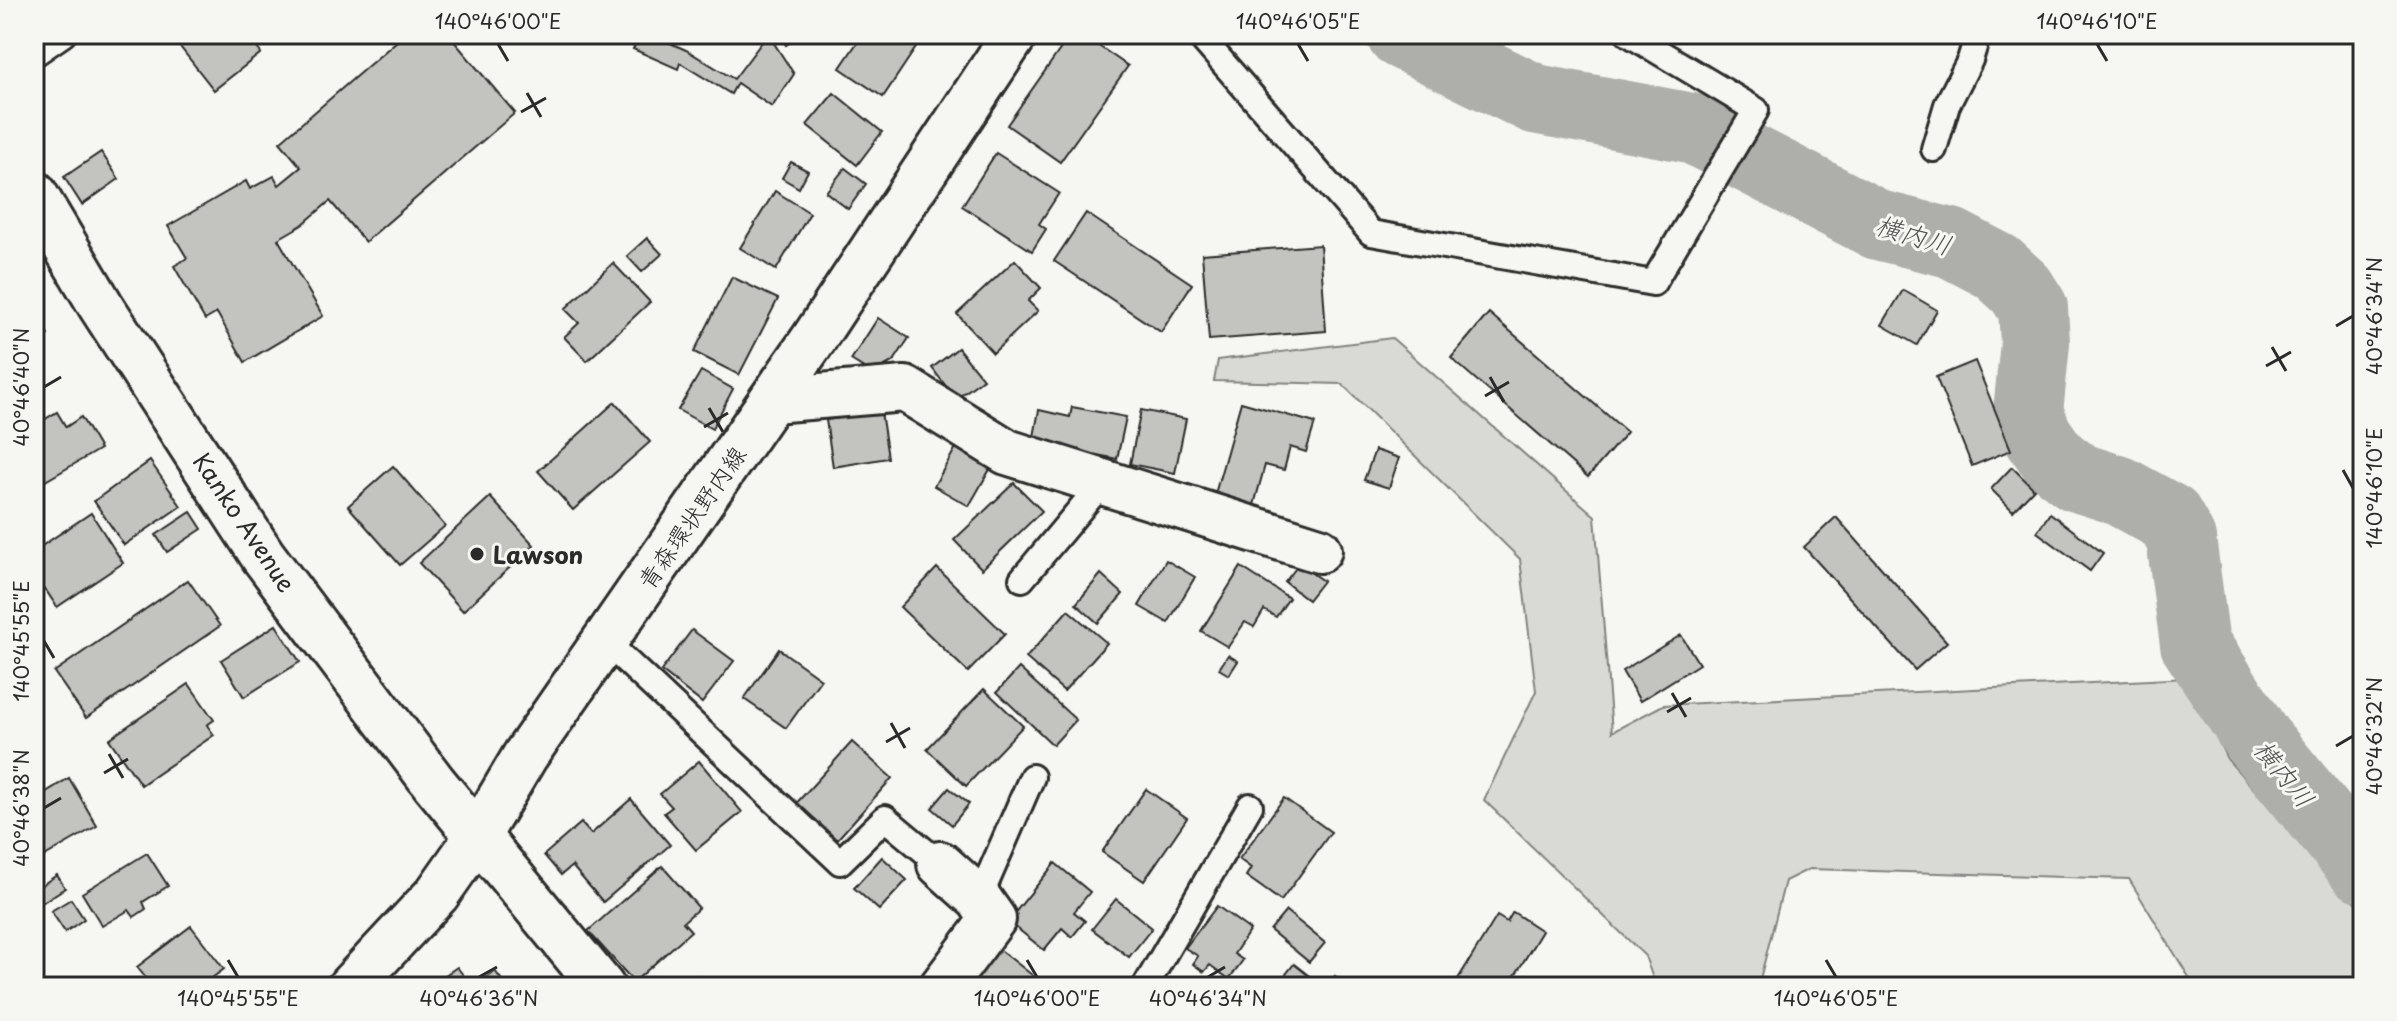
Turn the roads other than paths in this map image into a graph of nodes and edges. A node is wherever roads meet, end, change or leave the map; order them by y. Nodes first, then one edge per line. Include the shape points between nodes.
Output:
1 (63, 34) edge
2 (1015, 34) edge
3 (1198, 34) edge
4 (1629, 34) edge
5 (1978, 34) edge
6 (34, 54) edge
7 (1934, 149) dead end
8 (34, 193) edge
9 (772, 400) junction
10 (1103, 482) junction
11 (1319, 550) dead end
12 (1022, 579) dead end
13 (605, 641) junction
14 (1032, 777) dead end
15 (1250, 806) dead end
16 (477, 837) junction
17 (940, 864) joint
18 (979, 899) junction
19 (350, 987) edge
20 (602, 987) edge
21 (942, 987) edge
22 (1145, 987) edge

1 - 6 lane
2 - 9 main road, 青森環状野内線
3 - 4 lane via 1371,233 1653,283 1756,110
5 - 7 lane
8 - 16 main road, Kanko Avenue via 263,556
9 - 10 main road via 905,389 1007,452
9 - 13 main road, 青森環状野内線
10 - 11 main road
10 - 12 lane
13 - 16 main road, 青森環状野内線 via 525,756
13 - 17 lane via 840,862 885,818
14 - 18 lane
15 - 22 lane
16 - 19 main road, 青森環状野内線 via 437,894
16 - 20 main road, Kanko Avenue
17 - 18 main road
18 - 21 main road via 993,919

